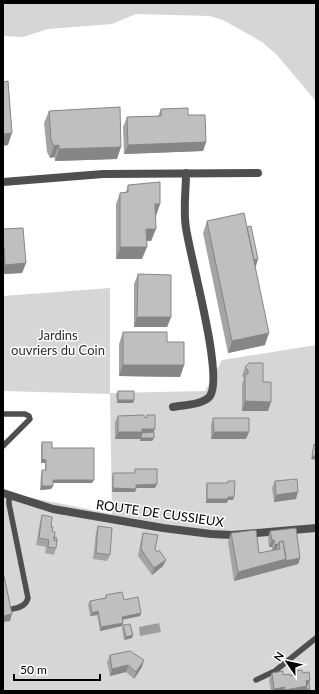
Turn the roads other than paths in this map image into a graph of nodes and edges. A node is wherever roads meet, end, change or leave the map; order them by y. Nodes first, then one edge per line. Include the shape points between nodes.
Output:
1 (258, 172) dead end
2 (186, 173) junction
3 (3, 182) edge
4 (173, 407) dead end
5 (3, 414) edge
6 (3, 446) edge
7 (6, 494) edge
8 (316, 528) edge
9 (12, 609) edge
10 (316, 638) edge
11 (256, 680) dead end

1 - 2 street
2 - 3 street via 103,174
2 - 4 street via 186,227 212,356 214,384 207,399
5 - 6 lane via 25,414 30,419
7 - 8 street, ROUTE DE CUSSIEUX via 53,509 211,534 232,535
7 - 9 lane via 28,598 20,608
10 - 11 lane via 275,671

